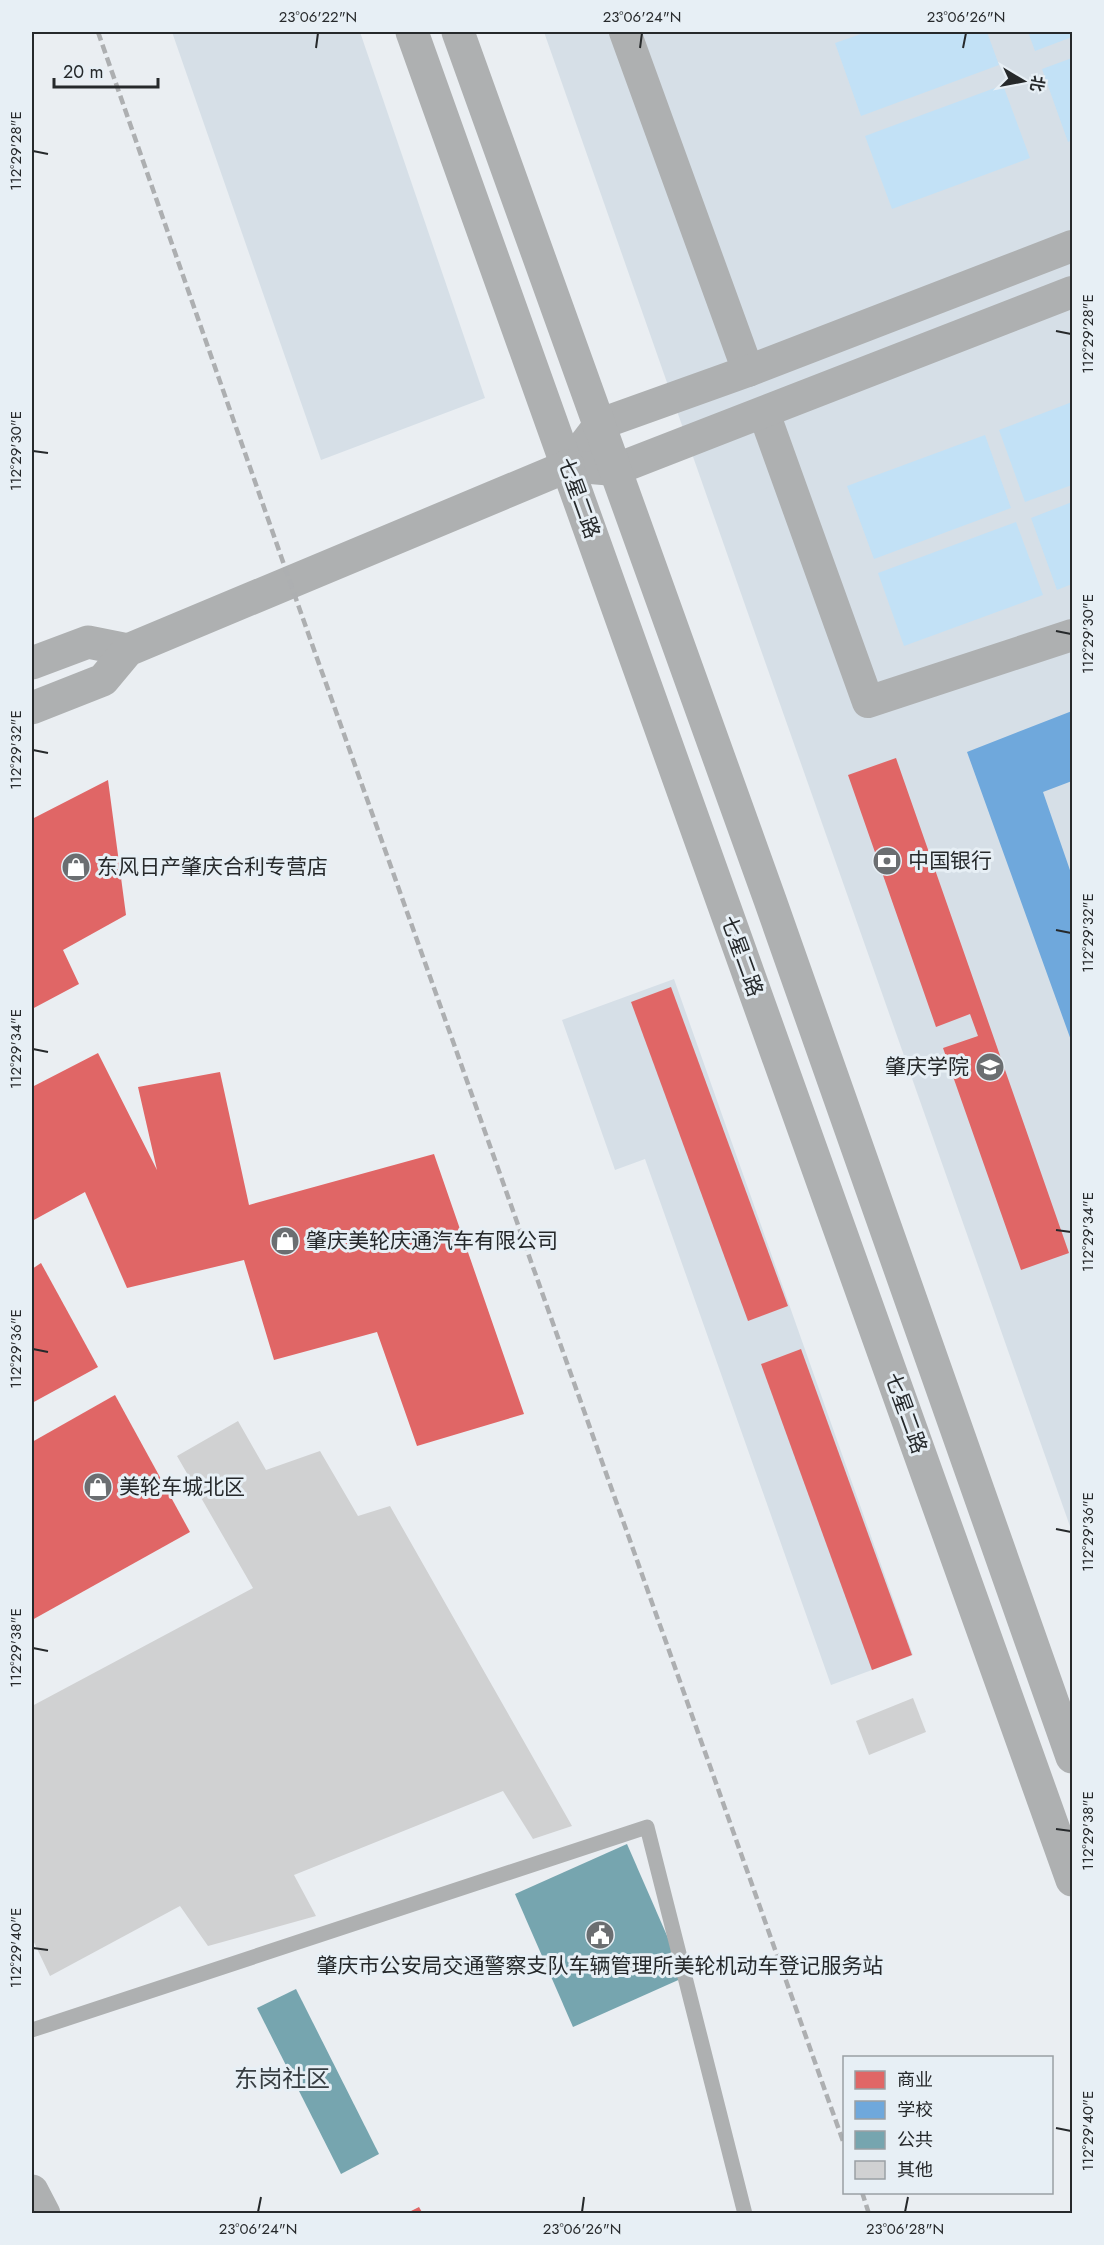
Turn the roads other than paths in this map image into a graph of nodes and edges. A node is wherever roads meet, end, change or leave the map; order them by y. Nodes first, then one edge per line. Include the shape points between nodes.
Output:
1 (412, 32) edge
2 (458, 32) edge
3 (625, 32) edge
4 (1072, 246) edge
5 (1072, 292) edge
6 (748, 371) junction
7 (764, 413) junction
8 (600, 424) junction
9 (568, 466) junction
10 (614, 470) junction
11 (1072, 635) edge
12 (128, 650) junction
13 (32, 663) edge
14 (32, 708) edge
15 (1044, 1677) junction
16 (1005, 1692) junction
17 (1072, 1757) edge
18 (1072, 1880) edge
19 (32, 2030) edge
20 (32, 2190) edge
21 (44, 2214) edge
22 (745, 2214) edge

1 - 9 street, 七星二路
2 - 8 street, 七星二路
3 - 6 street
4 - 6 street
5 - 7 street
6 - 8 street
7 - 10 street
7 - 11 street via 868,702
8 - 9 street
8 - 10 street, 七星二路
9 - 10 street
9 - 12 street
9 - 16 street, 七星二路
10 - 15 street, 七星二路
12 - 13 street via 88,642
12 - 14 street via 103,680
15 - 16 street
15 - 17 street, 七星二路
16 - 18 street, 七星二路
19 - 22 lane via 647,1827
20 - 21 street

